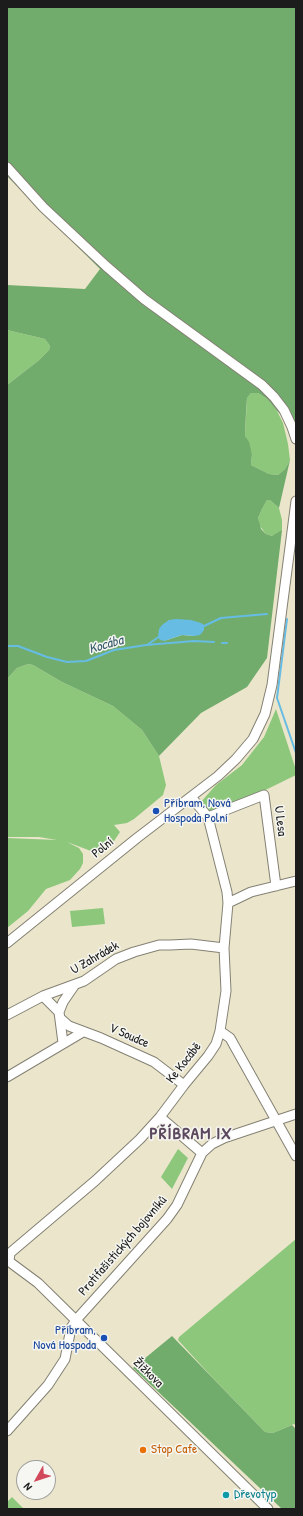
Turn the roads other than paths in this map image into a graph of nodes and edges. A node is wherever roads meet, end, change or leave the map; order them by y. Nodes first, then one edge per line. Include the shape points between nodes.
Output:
1 (7, 167) edge
2 (296, 439) edge
3 (296, 501) edge
4 (191, 797) junction
5 (208, 817) junction
6 (296, 881) edge
7 (276, 886) junction
8 (228, 903) junction
9 (7, 943) edge
10 (224, 948) junction
11 (74, 985) junction
12 (43, 996) junction
13 (7, 1015) edge
14 (59, 1015) junction
15 (220, 1031) junction
16 (83, 1032) junction
17 (63, 1043) junction
18 (7, 1077) edge
19 (184, 1085) junction
20 (296, 1114) edge
21 (160, 1117) junction
22 (277, 1121) junction
23 (202, 1153) junction
24 (296, 1156) edge
25 (8, 1256) edge
26 (76, 1320) junction
27 (7, 1431) edge
28 (268, 1509) edge

1 - 2 street via 43,207 144,299 262,385 284,410
3 - 4 street, Polní via 272,685 265,714 253,739 236,759
4 - 5 street, Ke Kocábě
4 - 9 street, Polní
5 - 7 street, U Lesa via 264,795
5 - 8 street, Ke Kocábě
6 - 7 street
7 - 8 street via 252,892
8 - 10 street, Ke Kocábě
10 - 11 street, U Zahrádek via 191,944 152,947 116,958 84,981
10 - 15 street, Ke Kocábě via 226,991
11 - 12 street, U Zahrádek
11 - 14 street
12 - 13 street, U Zahrádek
12 - 14 street, V Soudce
14 - 16 street, V Soudce via 69,1026
14 - 17 street
15 - 19 street, Ke Kocábě via 216,1044
15 - 22 street via 230,1038
16 - 17 street
16 - 19 street, V Soudce via 154,1062
17 - 18 street
19 - 21 street, Ke Kocábě
20 - 22 street, Protifašistických bojovníků
21 - 23 street
21 - 25 street, Ke Kocábě via 140,1139
22 - 23 street, Protifašistických bojovníků via 224,1138
22 - 24 street
23 - 26 street, Protifašistických bojovníků via 167,1219
25 - 26 street, Žižkova
26 - 27 street via 71,1328 65,1359 48,1385
26 - 28 street, Žižkova

